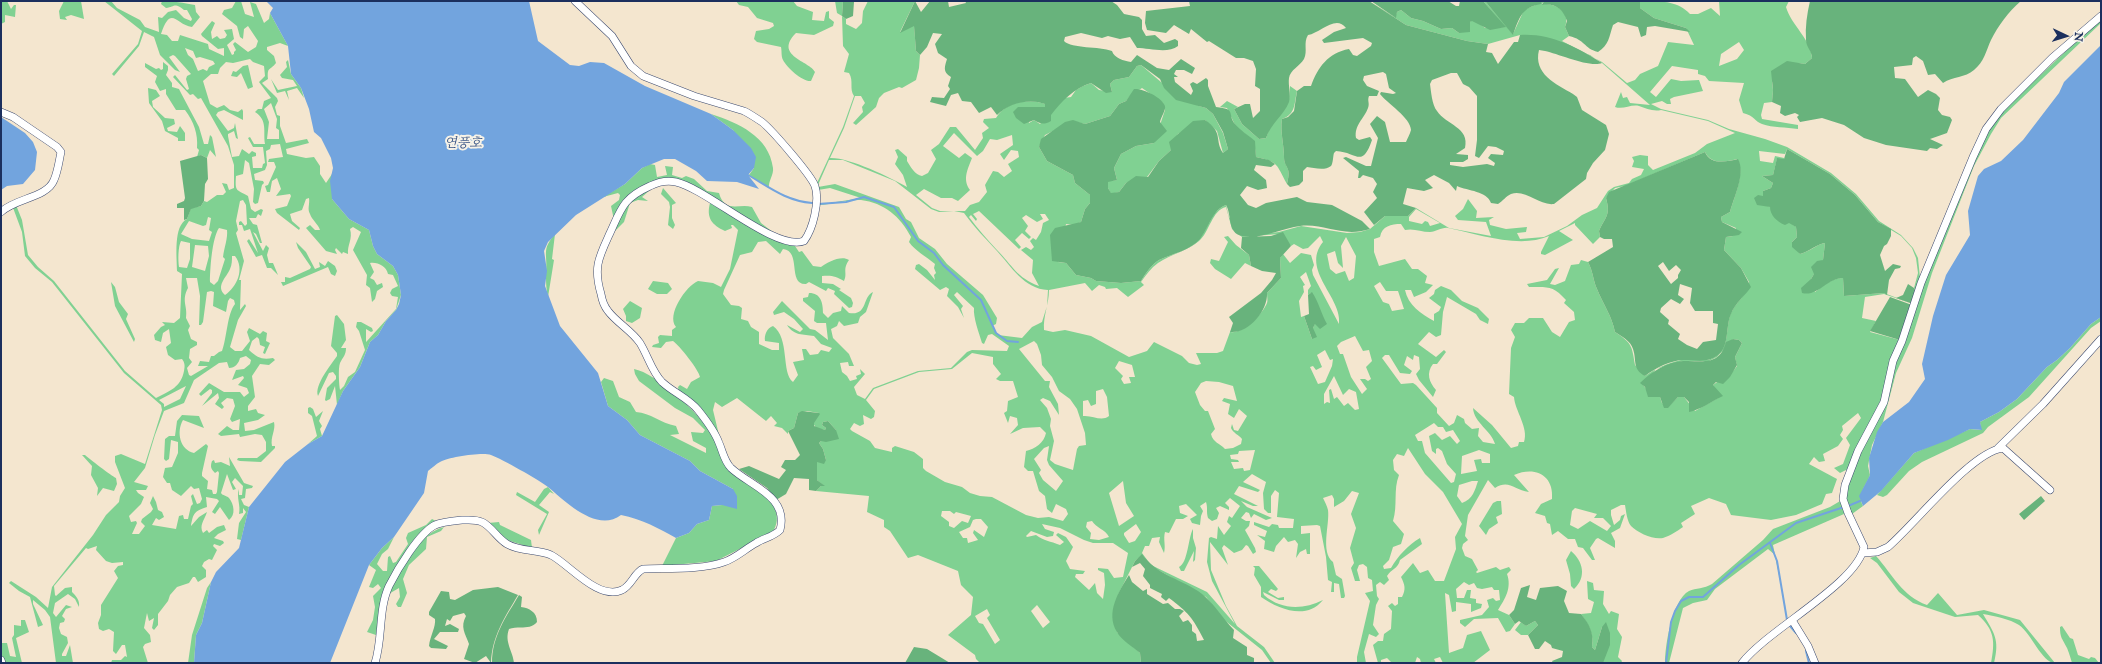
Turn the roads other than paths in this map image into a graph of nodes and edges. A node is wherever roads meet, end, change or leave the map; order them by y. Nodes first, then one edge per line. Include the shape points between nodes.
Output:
1 (575, 1) edge
2 (2101, 16) edge
3 (1, 112) edge
4 (1, 212) edge
5 (2101, 339) edge
6 (1998, 448) junction
7 (2050, 490) dead end
8 (1863, 553) junction
9 (1792, 620) junction
10 (1, 660) edge
11 (2, 663) edge
12 (375, 663) edge
13 (1742, 663) edge
14 (1815, 663) edge

1 - 12 street via 612,36 636,71 660,84 744,111 756,118 814,182 816,196 810,231 804,241 794,243 757,227 683,184 667,181 654,184 624,203 602,248 596,267 599,287 608,311 639,342 661,380 670,390 693,404 716,436 723,456 731,468 765,491 775,502 781,515 780,530 774,536 758,542 734,558 711,565 643,569 638,571 630,584 622,590 613,591 590,584 550,554 506,544 482,522 474,519 436,525 428,529 389,586 384,601
2 - 8 street via 2052,58 2001,109 1986,129 1973,157 1921,283 1893,361 1884,402 1858,451 1845,485 1843,499 1862,542
3 - 4 street via 61,152 51,185 34,196 14,202
5 - 6 street via 2043,404
6 - 7 street via 2003,448
6 - 8 street via 1976,459 1888,547 1877,552
8 - 9 street via 1844,577
9 - 13 street via 1764,640
9 - 14 street
10 - 11 street

